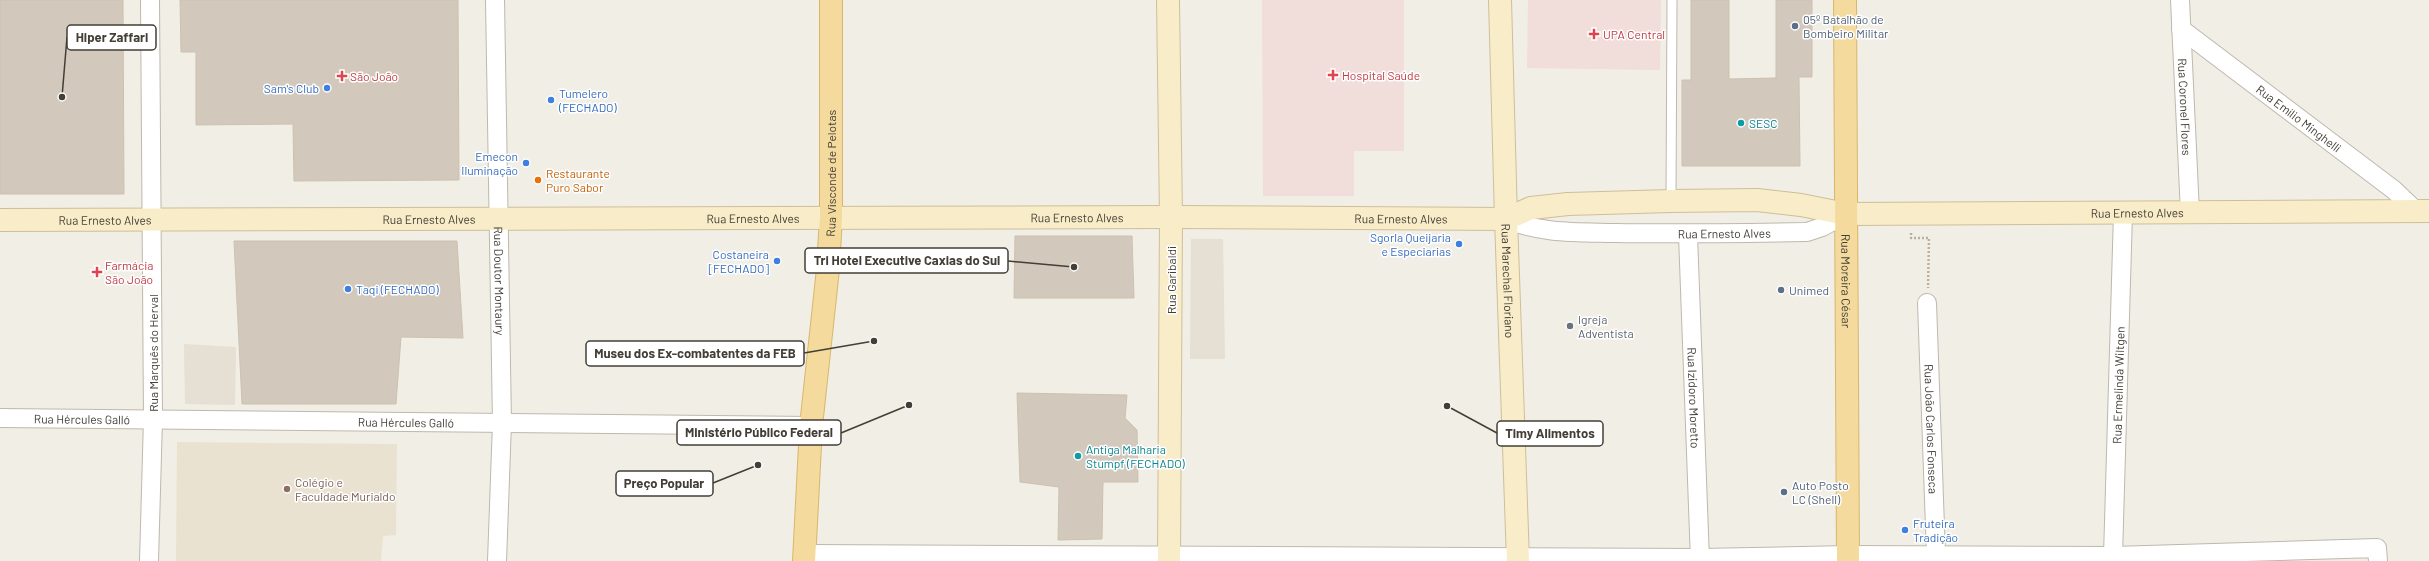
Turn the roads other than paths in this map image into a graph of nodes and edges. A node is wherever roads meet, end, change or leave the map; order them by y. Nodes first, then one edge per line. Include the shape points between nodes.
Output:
1 (150, 0) edge
2 (495, 0) edge
3 (831, 0) edge
4 (1168, 0) edge
5 (1500, 0) edge
6 (1672, 0) edge
7 (1845, 0) edge
8 (2180, 0) edge
9 (2181, 29) junction
10 (1671, 201) junction
11 (2422, 211) edge
12 (2123, 213) junction
13 (2190, 213) junction
14 (1846, 214) junction
15 (1171, 217) junction
16 (498, 218) junction
17 (831, 218) junction
18 (152, 219) junction
19 (1506, 219) junction
20 (0, 220) edge
21 (1688, 235) junction
22 (1927, 303) road end
23 (0, 418) edge
24 (153, 419) junction
25 (502, 423) junction
26 (811, 426) junction
27 (2377, 554) edge
28 (1936, 555) junction
29 (2113, 556) junction
30 (804, 558) edge
31 (1170, 558) edge
32 (1848, 558) edge
33 (1518, 559) edge
34 (1700, 560) edge
35 (149, 561) edge
36 (497, 561) edge

1 - 18 street, Rua Marquês do Herval
2 - 16 street, Rua Doutor Montaury
3 - 17 main road, Rua Visconde de Pelotas
4 - 15 street, Rua Garibaldi
5 - 19 street, Rua Marechal Floriano
6 - 10 lane
7 - 14 main road, Rua Moreira César
8 - 9 street, Rua Coronel Flores
9 - 11 street, Rua Emílio Minghelli
9 - 13 street, Rua Coronel Flores
10 - 14 street, Rua Ernesto Alves via 1757,200
10 - 19 street, Rua Ernesto Alves via 1553,205 1531,208
11 - 13 street, Rua Ernesto Alves
12 - 13 street, Rua Ernesto Alves
12 - 14 street, Rua Ernesto Alves
12 - 29 street, Rua Ermelinda Wiltgen
14 - 21 street, Rua Ernesto Alves via 1807,232
14 - 32 main road, Rua Moreira César
15 - 17 street, Rua Ernesto Alves
15 - 19 street, Rua Ernesto Alves
15 - 31 street, Rua Garibaldi
16 - 17 street, Rua Ernesto Alves
16 - 18 street, Rua Ernesto Alves
16 - 25 street, Rua Doutor Montaury
17 - 26 main road, Rua Visconde de Pelotas via 827,284
18 - 20 street, Rua Ernesto Alves
18 - 24 street, Rua Marquês do Herval
19 - 21 street, Rua Ernesto Alves via 1521,226 1550,231
19 - 33 street, Rua Marechal Floriano
21 - 34 street, Rua Izidoro Moretto
22 - 28 street, Rua João Carlos Fonseca
23 - 24 street, Rua Hércules Galló
24 - 25 street, Rua Hércules Galló
24 - 35 street, Rua Marquês do Herval
25 - 26 street, Rua Hércules Galló
25 - 36 street, Rua Doutor Montaury
26 - 30 main road, Rua Visconde de Pelotas
27 - 29 street
28 - 29 street
28 - 32 street
30 - 31 street
31 - 33 street
32 - 34 street
33 - 34 street

